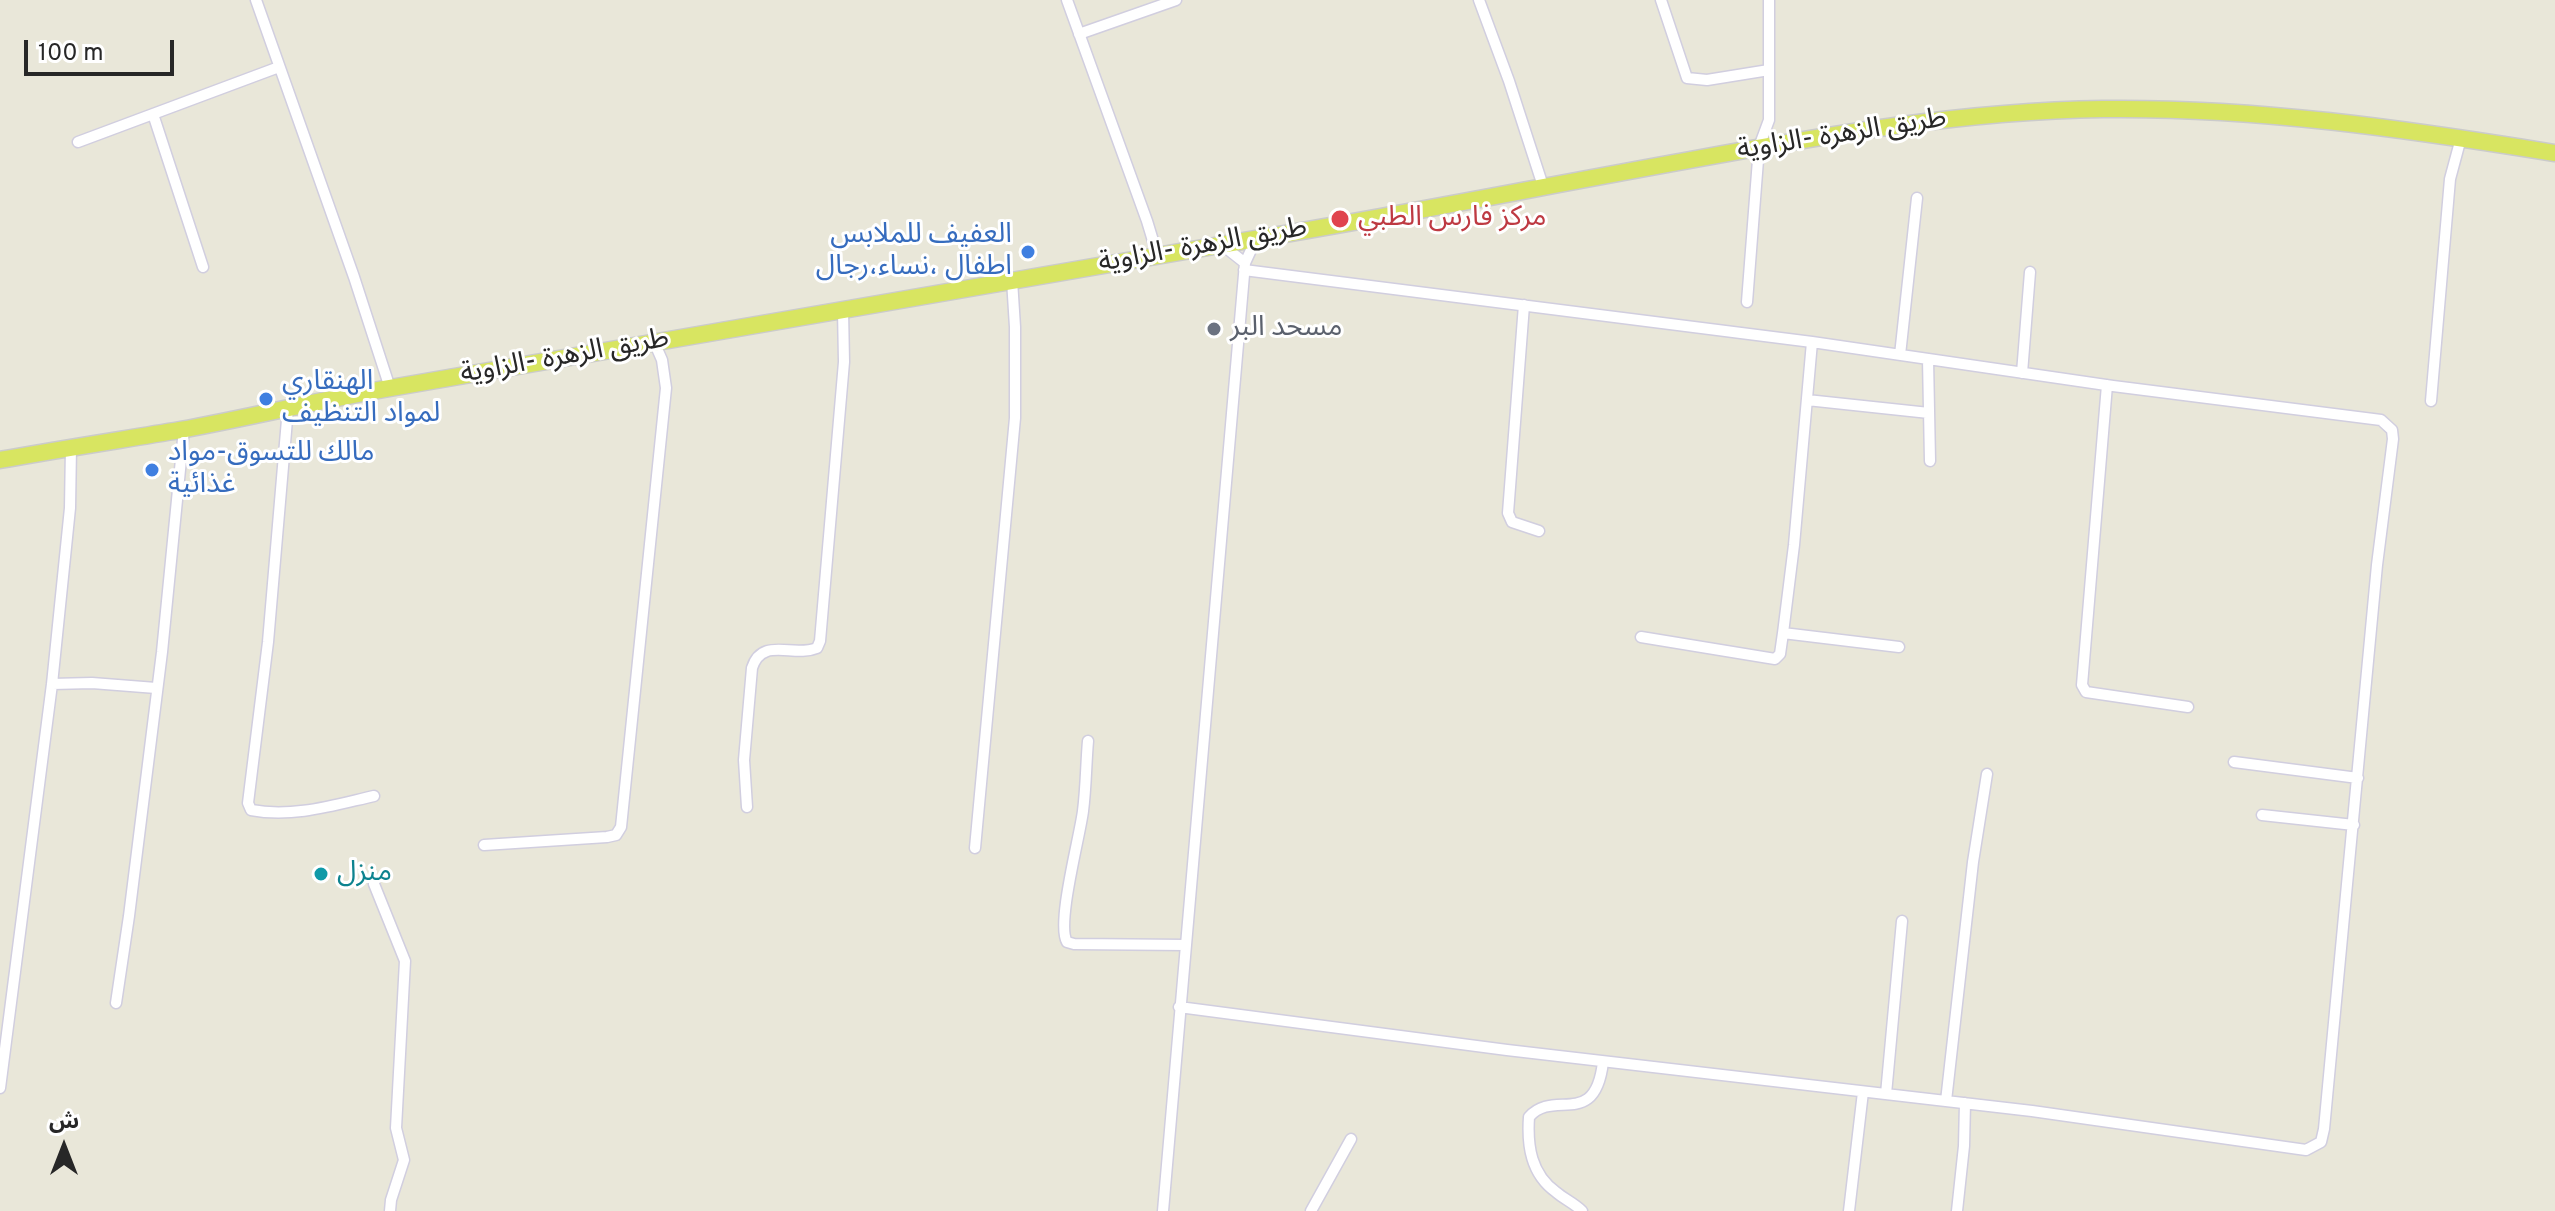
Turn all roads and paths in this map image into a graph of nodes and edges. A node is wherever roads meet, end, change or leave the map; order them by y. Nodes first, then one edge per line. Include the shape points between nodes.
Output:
1 (256, 0) edge
2 (1067, 0) edge
3 (1176, 0) edge
4 (1479, 0) edge
5 (1661, 0) edge
6 (1769, 0) edge
7 (1079, 34) junction
8 (279, 67) junction
9 (1769, 70) junction
10 (153, 114) junction
11 (1769, 120) junction
12 (2461, 138) junction
13 (78, 142) dead end
14 (1782, 143) junction
15 (1759, 147) junction
16 (2555, 153) edge
17 (1543, 186) junction
18 (1917, 198) dead end
19 (1256, 239) junction
20 (1221, 244) junction
21 (1157, 254) junction
22 (1245, 266) junction
23 (203, 267) dead end
24 (2030, 272) dead end
25 (1012, 280) junction
26 (1747, 302) dead end
27 (1524, 305) junction
28 (843, 310) junction
29 (1812, 342) junction
30 (655, 344) junction
31 (1900, 355) junction
32 (1928, 359) junction
33 (2022, 373) junction
34 (2107, 385) junction
35 (390, 388) junction
36 (1807, 400) junction
37 (2431, 401) dead end
38 (288, 408) junction
39 (1929, 413) junction
40 (184, 429) junction
41 (71, 447) junction
42 (0, 460) edge
43 (1930, 461) dead end
44 (1539, 531) dead end
45 (1783, 633) junction
46 (1641, 637) dead end
47 (1899, 647) dead end
48 (52, 684) junction
49 (156, 688) junction
50 (2188, 707) dead end
51 (1088, 741) dead end
52 (2234, 762) dead end
53 (1987, 774) dead end
54 (2358, 778) junction
55 (374, 796) dead end
56 (747, 807) dead end
57 (2262, 815) dead end
58 (2354, 825) junction
59 (484, 845) dead end
60 (975, 848) dead end
61 (374, 884) dead end
62 (1902, 921) dead end
63 (1186, 945) junction
64 (116, 1003) dead end
65 (1179, 1007) junction
66 (1603, 1062) junction
67 (0, 1088) edge
68 (1863, 1092) junction
69 (1886, 1094) junction
70 (1946, 1101) junction
71 (1965, 1103) junction
72 (1351, 1139) dead end
73 (390, 1211) edge
74 (1163, 1211) edge
75 (1311, 1211) edge
76 (1582, 1211) edge
77 (1849, 1211) edge
78 (1957, 1211) edge

1 - 8 street
2 - 7 street
3 - 7 street
4 - 17 street
5 - 9 street via 1687,78
6 - 9 street
7 - 21 street
8 - 10 street
8 - 35 street
9 - 11 street
10 - 13 street
10 - 23 street
11 - 14 street
11 - 15 street
12 - 14 main road, طريق الزهرة -الزاوية via 2275,115 2109,109 1985,115
12 - 16 main road, طريق الزهرة -الزاوية
12 - 37 street via 2450,179
14 - 15 main road, طريق الزهرة -الزاوية
15 - 17 main road, طريق الزهرة -الزاوية
15 - 26 street
17 - 19 main road, طريق الزهرة -الزاوية
18 - 31 street
19 - 20 main road, طريق الزهرة -الزاوية
19 - 22 street
20 - 21 main road, طريق الزهرة -الزاوية
20 - 22 street
21 - 25 main road, طريق الزهرة -الزاوية
22 - 27 street
22 - 63 street
24 - 33 street
25 - 28 main road, طريق الزهرة -الزاوية
25 - 60 street via 1015,418
27 - 29 street
27 - 44 street via 1508,513 1512,522
28 - 30 main road, طريق الزهرة -الزاوية
28 - 56 street via 844,362 820,641 810,650 761,652 755,657 744,760
29 - 31 street
29 - 36 street
30 - 35 main road, طريق الزهرة -الزاوية
30 - 59 street via 666,388 621,827 607,837
31 - 32 street
32 - 33 street
32 - 39 street
33 - 34 street
34 - 50 street via 2082,685 2086,692
34 - 54 street via 2381,420 2392,430
35 - 38 main road, طريق الزهرة -الزاوية
36 - 39 street
36 - 45 street
38 - 40 main road, طريق الزهرة -الزاوية
38 - 55 street via 248,803 251,810 304,812
39 - 43 street
40 - 41 main road, طريق الزهرة -الزاوية
40 - 49 street
41 - 42 main road, طريق الزهرة -الزاوية
41 - 48 street
45 - 46 street via 1775,659
45 - 47 street
48 - 49 street
48 - 67 street
49 - 64 street
51 - 63 street via 1064,936 1074,944
52 - 54 street
53 - 70 street
54 - 58 street
57 - 58 street
58 - 71 street via 2324,1129 2317,1145 2306,1150
61 - 73 street via 405,961 396,1128 404,1160
62 - 69 street
63 - 65 street
65 - 66 street
65 - 74 street
66 - 68 street
66 - 76 street via 1589,1099 1538,1110 1529,1117 1536,1172
68 - 69 street
68 - 77 street
69 - 70 street
70 - 71 street
71 - 78 street
72 - 75 street

